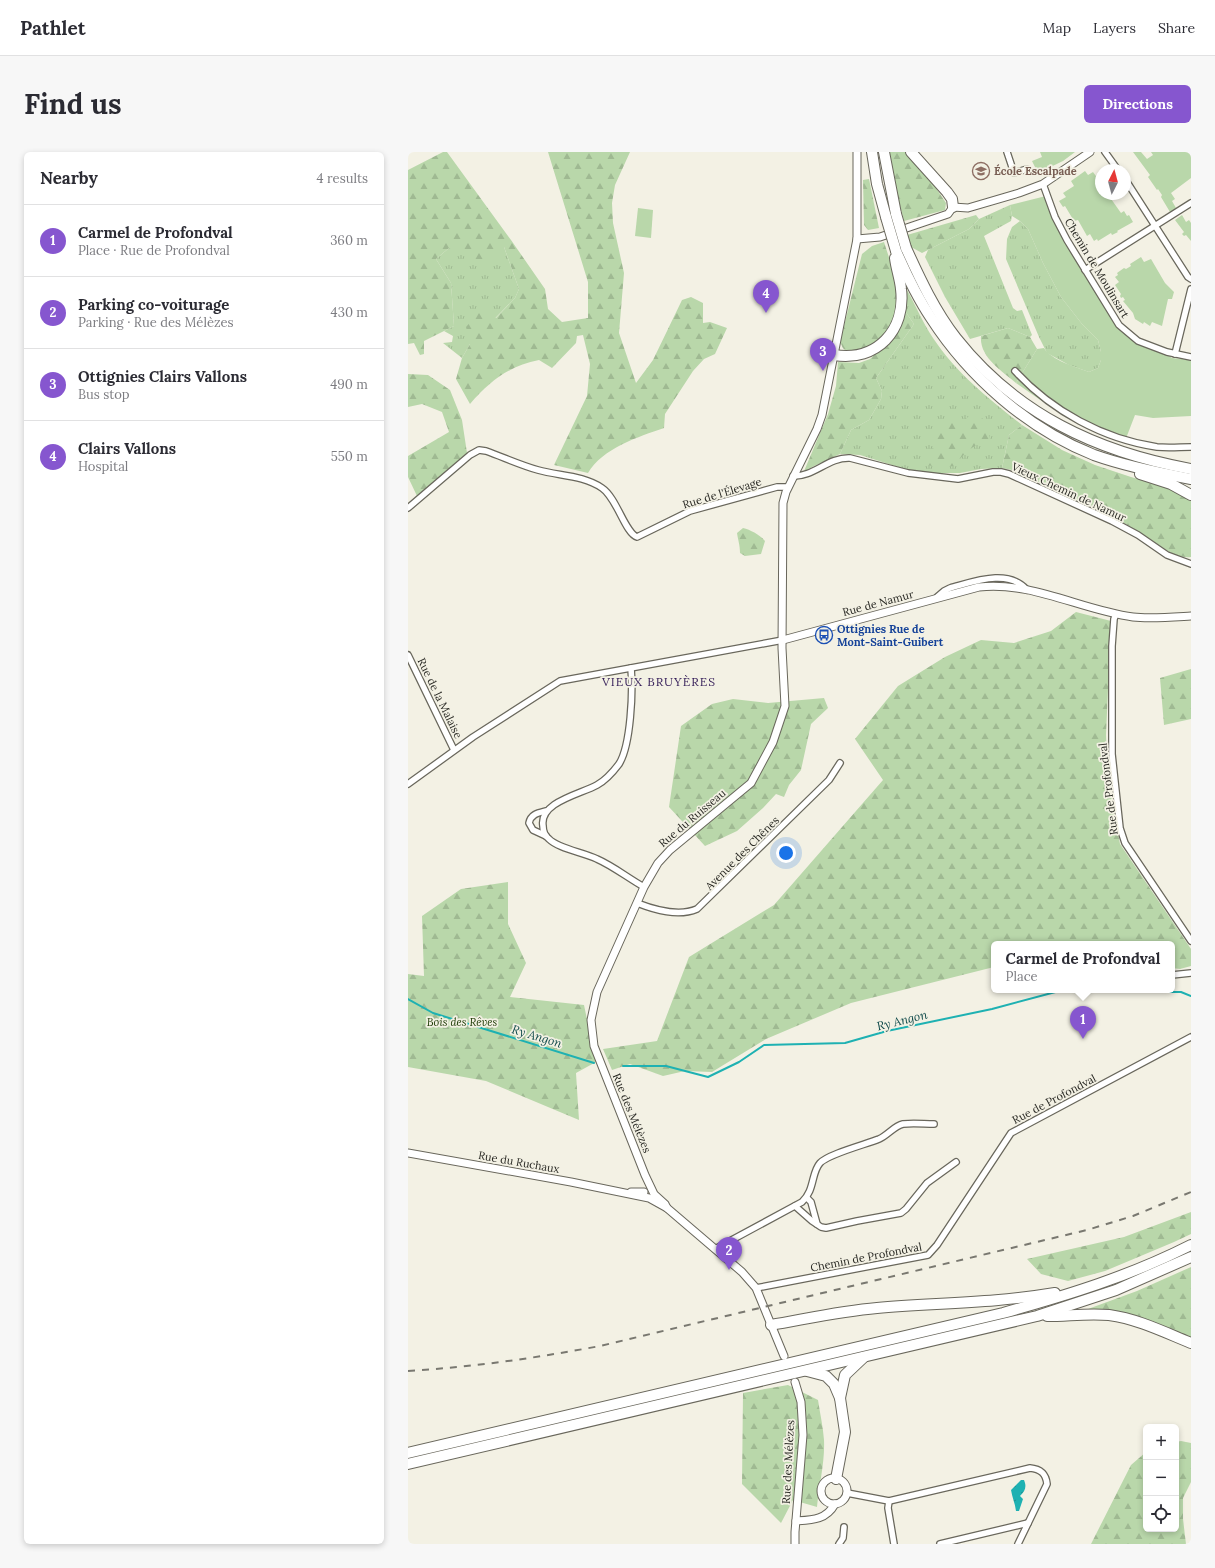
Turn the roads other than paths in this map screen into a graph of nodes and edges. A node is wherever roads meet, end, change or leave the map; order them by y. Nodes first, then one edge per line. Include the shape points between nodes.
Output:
1 (857, 152) edge
2 (872, 152) edge
3 (912, 152) edge
4 (1006, 152) edge
5 (1090, 152) edge
6 (1106, 152) edge
7 (884, 156) edge
8 (1114, 164) edge
9 (1027, 169) dead end
10 (1043, 184) junction
11 (1131, 189) edge
12 (1191, 203) edge
13 (952, 207) junction
14 (891, 215) junction
15 (1155, 227) junction
16 (857, 238) junction
17 (901, 249) junction
18 (1085, 270) junction
19 (1191, 279) edge
20 (1191, 289) edge
21 (1175, 354) junction
22 (834, 355) junction
23 (1191, 357) edge
24 (1015, 371) dead end
25 (993, 384) junction
26 (1191, 447) edge
27 (1110, 460) junction
28 (1191, 469) edge
29 (793, 476) junction
30 (1191, 479) edge
31 (788, 487) junction
32 (1191, 495) edge
33 (408, 508) edge
34 (1191, 564) edge
35 (1191, 612) edge
36 (1116, 614) junction
37 (1171, 616) junction
38 (1191, 616) edge
39 (783, 640) junction
40 (408, 655) edge
41 (631, 668) junction
42 (454, 750) junction
43 (840, 763) dead end
44 (408, 784) edge
45 (546, 811) junction
46 (546, 836) junction
47 (644, 887) junction
48 (637, 903) junction
49 (1191, 941) edge
50 (1191, 973) edge
51 (1175, 975) edge
52 (1191, 1037) edge
53 (598, 1058) joint
54 (934, 1124) dead end
55 (1011, 1133) joint
56 (408, 1153) edge
57 (956, 1162) dead end
58 (648, 1193) junction
59 (807, 1198) junction
60 (795, 1206) junction
61 (817, 1224) junction
62 (1191, 1245) edge
63 (715, 1249) junction
64 (1191, 1257) edge
65 (756, 1288) junction
66 (1077, 1292) junction
67 (1037, 1316) junction
68 (772, 1325) junction
69 (1191, 1342) edge
70 (784, 1356) dead end
71 (866, 1356) junction
72 (803, 1370) junction
73 (795, 1382) dead end
74 (840, 1398) junction
75 (408, 1453) edge
76 (408, 1464) edge
77 (836, 1478) junction
78 (847, 1493) junction
79 (826, 1501) junction
80 (889, 1501) junction
81 (835, 1504) junction
82 (824, 1516) junction
83 (796, 1521) junction
84 (1028, 1522) junction
85 (844, 1527) dead end
86 (795, 1544) edge
87 (840, 1544) edge
88 (894, 1544) edge
89 (940, 1544) edge
90 (1018, 1544) edge

1 - 16 street, Rue du Ruisseau
2 - 14 highway via 877,184
3 - 13 highway via 952,199
4 - 9 street via 1014,173
5 - 10 street
6 - 8 street
7 - 14 highway
10 - 13 street via 968,208
10 - 18 street, Chemin de Moulinsart via 1054,217
11 - 15 street
12 - 15 street
13 - 16 street via 948,214 880,237
14 - 17 highway, bridge
15 - 18 street
15 - 19 street
16 - 22 street, Rue du Ruisseau
17 - 22 highway via 894,259 902,302 899,318 892,333 884,342 865,353 854,356
17 - 25 highway via 906,273 930,318 948,342
18 - 21 street, Chemin de Moulinsart via 1126,332 1138,341
20 - 21 street
21 - 23 street, Chemin de Moulinsart
22 - 29 street, Rue du Ruisseau via 822,415
24 - 26 street via 1043,398 1089,426 1141,443
25 - 27 highway via 1036,425 1076,447
25 - 28 highway via 1044,417 1086,439 1136,457
27 - 30 highway
27 - 32 highway via 1122,468 1171,484
29 - 31 street, Rue du Ruisseau
29 - 34 street, Vieux Chemin de Namur via 800,476 842,458 908,473 958,479 1001,472 1106,518 1138,535 1167,556
31 - 33 street, Rue de l'Élevage via 777,487 690,512 637,537 631,532 610,495 598,486 581,478 539,470 479,450
31 - 39 street, Rue du Ruisseau via 782,515
35 - 37 street, Rue de Namur
36 - 37 street, Rue de Namur via 1134,617
36 - 39 street, Rue de Namur via 1027,590 995,585 979,586
36 - 49 street, Rue de Profondval via 1112,646 1111,737 1120,828 1125,843
37 - 38 street, Rue de Namur
39 - 41 street
39 - 47 street, Rue du Ruisseau via 785,706 773,742 751,783 663,856
40 - 42 street, Rue de la Malaise
41 - 42 street via 557,682
41 - 45 street via 628,734 626,749 620,762 603,781 555,804
42 - 44 street
43 - 48 street, Avenue des Chênes via 829,780 697,909 680,913 649,908
45 - 46 street via 542,823
45 - 46 street via 534,815 529,823 532,830
46 - 47 street via 556,844 597,859
47 - 48 street, Rue du Ruisseau
48 - 53 street, Rue du Ruisseau via 594,1000 591,1028
50 - 51 street
52 - 55 street, Rue de Profondval
53 - 58 street, Rue des Mélèzes via 645,1175
54 - 59 street via 902,1124 881,1138 823,1160 816,1170
55 - 65 street, Chemin de Profondval via 928,1255
56 - 58 street, Rue du Ruchaux via 627,1193
57 - 61 street via 927,1183 901,1213 826,1228
58 - 63 street, Rue des Mélèzes via 665,1204
59 - 60 street
59 - 61 street via 811,1202
60 - 61 street
60 - 63 street
62 - 66 highway via 1116,1279
63 - 65 street, Rue des Mélèzes
64 - 67 highway via 1116,1290
65 - 68 street, Rue des Mélèzes
66 - 68 highway via 876,1308
66 - 75 highway via 1003,1313
67 - 69 highway via 1115,1316 1148,1325
67 - 71 highway
68 - 70 street, Rue des Mélèzes
71 - 72 highway
71 - 74 highway via 845,1375
72 - 74 highway via 826,1376 834,1384
72 - 76 highway
73 - 83 street, Rue des Mélèzes via 801,1402 803,1435
74 - 77 highway via 844,1432
77 - 78 street via 843,1482
77 - 79 street via 828,1480 822,1486 822,1494
78 - 80 street
78 - 81 street via 841,1502
79 - 81 street
79 - 82 street
80 - 84 street via 1030,1468 1038,1469 1043,1473 1047,1484
80 - 88 street
81 - 82 street via 831,1512
82 - 83 street
83 - 86 street, Rue des Mélèzes
84 - 89 street
84 - 90 street
85 - 87 street

